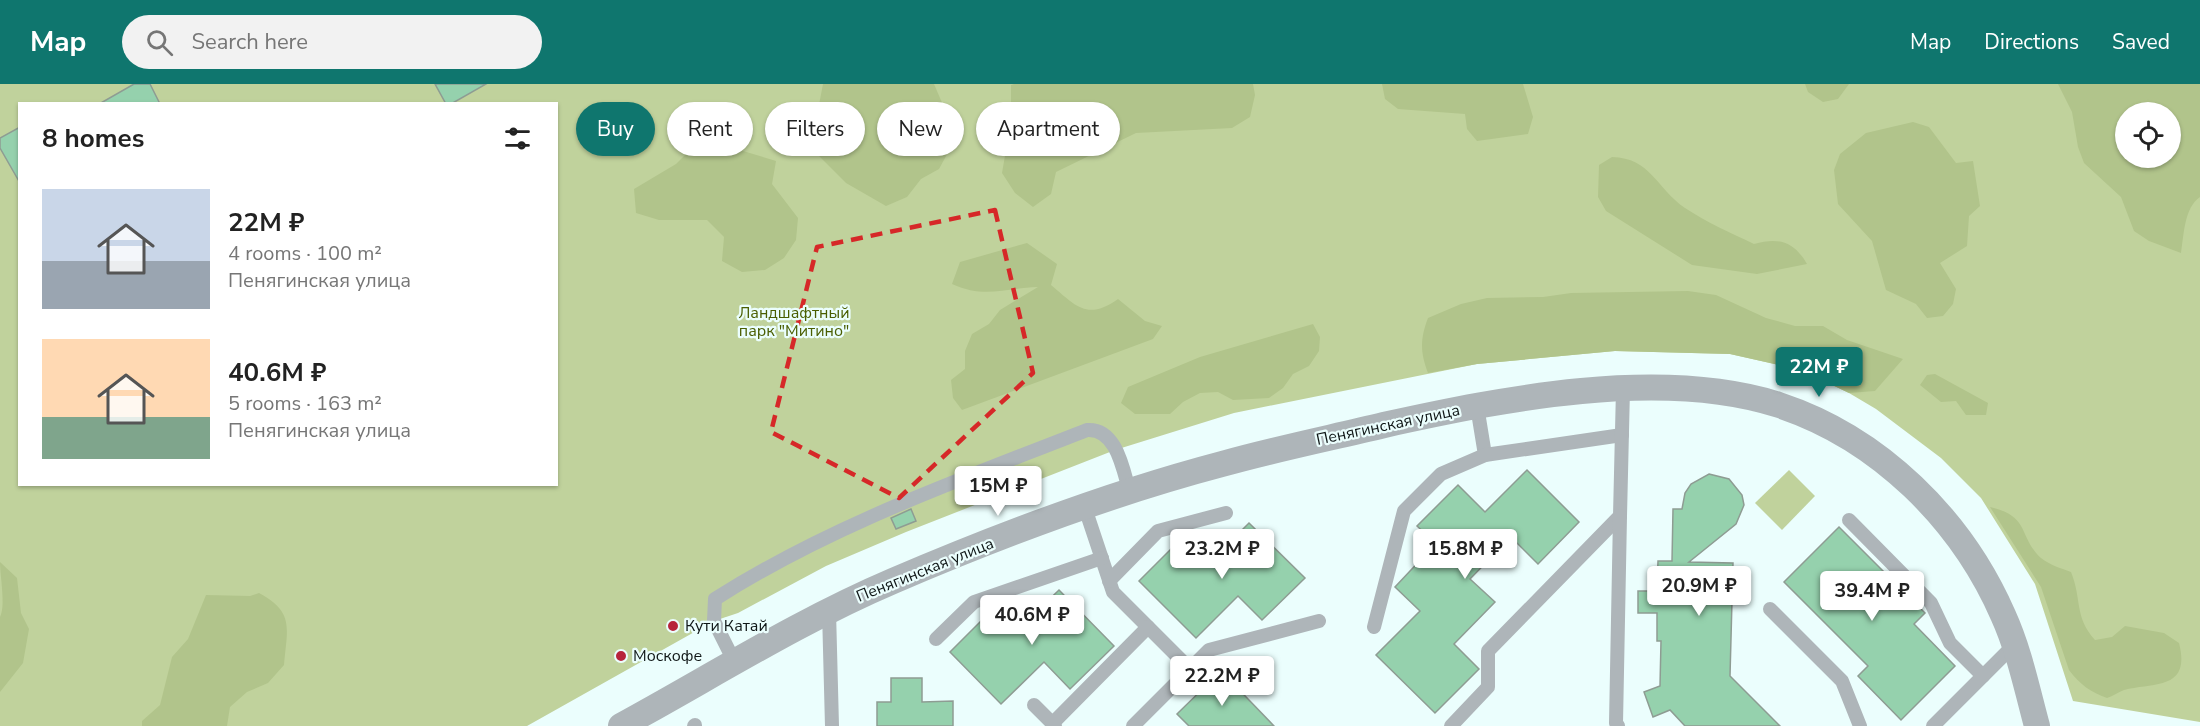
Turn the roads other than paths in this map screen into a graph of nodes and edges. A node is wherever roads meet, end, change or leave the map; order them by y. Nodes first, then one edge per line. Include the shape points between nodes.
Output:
1 (1623, 388) junction
2 (1477, 406) junction
3 (1622, 435) junction
4 (1485, 455) junction
5 (1130, 493) junction
6 (1085, 508) junction
7 (1226, 513) dead end
8 (1620, 516) junction
9 (1849, 520) dead end
10 (1102, 558) junction
11 (1109, 581) junction
12 (1770, 609) dead end
13 (829, 611) junction
14 (1319, 621) dead end
15 (1148, 627) junction
16 (1374, 627) dead end
17 (936, 639) dead end
18 (2014, 645) junction
19 (735, 663) junction
20 (1190, 669) junction
21 (1983, 676) junction
22 (1034, 705) dead end
23 (1054, 725) edge
24 (621, 726) edge
25 (832, 726) edge
26 (1133, 726) edge
27 (1451, 726) edge
28 (1618, 726) edge
29 (1860, 726) edge
30 (1933, 726) edge
31 (2037, 726) edge

1 - 2 street, Пенягинская улица
1 - 3 lane
1 - 18 street, Пенягинская улица via 1736,395 1779,405 1827,426 1873,454 1911,483 1945,519 1978,566 2004,615
2 - 4 lane
2 - 5 street, Пенягинская улица via 1229,462
3 - 4 lane
3 - 8 lane
4 - 16 lane via 1441,474 1404,511
5 - 6 street, Пенягинская улица
5 - 19 lane via 1108,436 1097,429 860,520 754,574 715,599 714,621
6 - 10 lane
6 - 13 street, Пенягинская улица via 892,581
7 - 11 lane via 1158,531
8 - 27 lane via 1488,651 1488,687
8 - 28 lane
9 - 21 lane via 1931,603 1950,643
10 - 11 lane
10 - 17 lane via 974,603
11 - 15 lane via 1113,592
12 - 29 lane via 1842,681
13 - 19 street, Пенягинская улица
13 - 25 lane
14 - 20 lane via 1209,650
15 - 20 lane
15 - 23 lane
18 - 21 lane
18 - 31 street, Пенягинская улица
19 - 24 street, Пенягинская улица
20 - 26 lane
21 - 30 lane
22 - 23 lane

